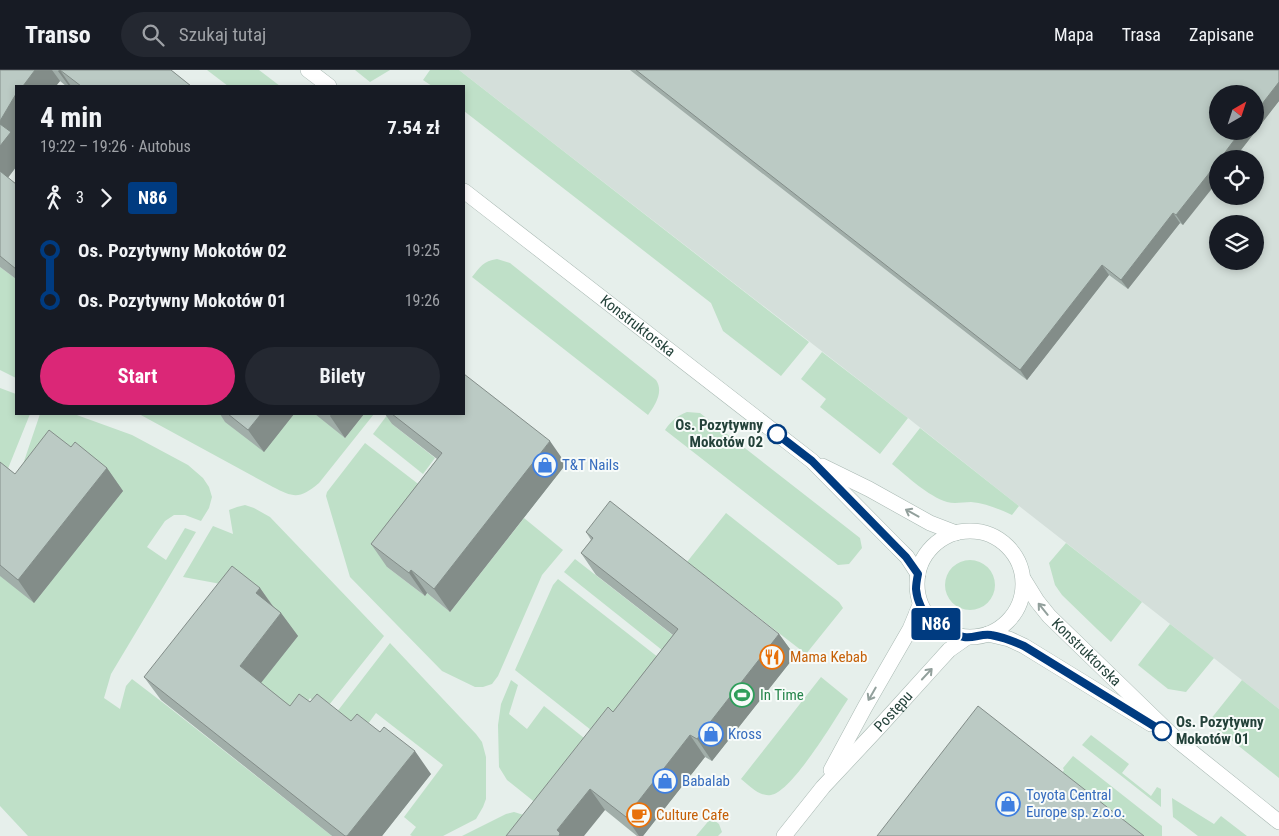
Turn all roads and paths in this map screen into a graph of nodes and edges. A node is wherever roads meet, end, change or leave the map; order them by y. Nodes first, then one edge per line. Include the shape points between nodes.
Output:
1 (308, 70) edge
2 (328, 85) edge
3 (465, 192) edge
4 (812, 461) junction
5 (956, 533) junction
6 (918, 574) junction
7 (1024, 580) junction
8 (920, 605) junction
9 (988, 634) junction
10 (966, 638) junction
11 (1178, 741) junction
12 (822, 787) junction
13 (1279, 822) edge
14 (784, 836) edge

1 - 2 street
3 - 4 street, Konstruktorska
5 -> 4 street, Konstruktorska via 930,523
4 - 6 street, Konstruktorska via 901,551
5 - 6 street via 934,546 924,558
5 - 7 street via 984,533 998,539 1013,551 1022,566
6 - 8 street via 916,589
7 - 9 street via 1020,605 1013,617 1002,628
11 -> 7 street, Konstruktorska via 1049,616
8 - 10 street via 939,627
8 -> 12 street, Postępu via 910,629
9 - 10 street
9 - 11 street, Konstruktorska via 1009,639 1031,650
12 -> 10 street, Postępu via 938,661
11 - 13 street, Konstruktorska
12 - 14 street, Postępu

